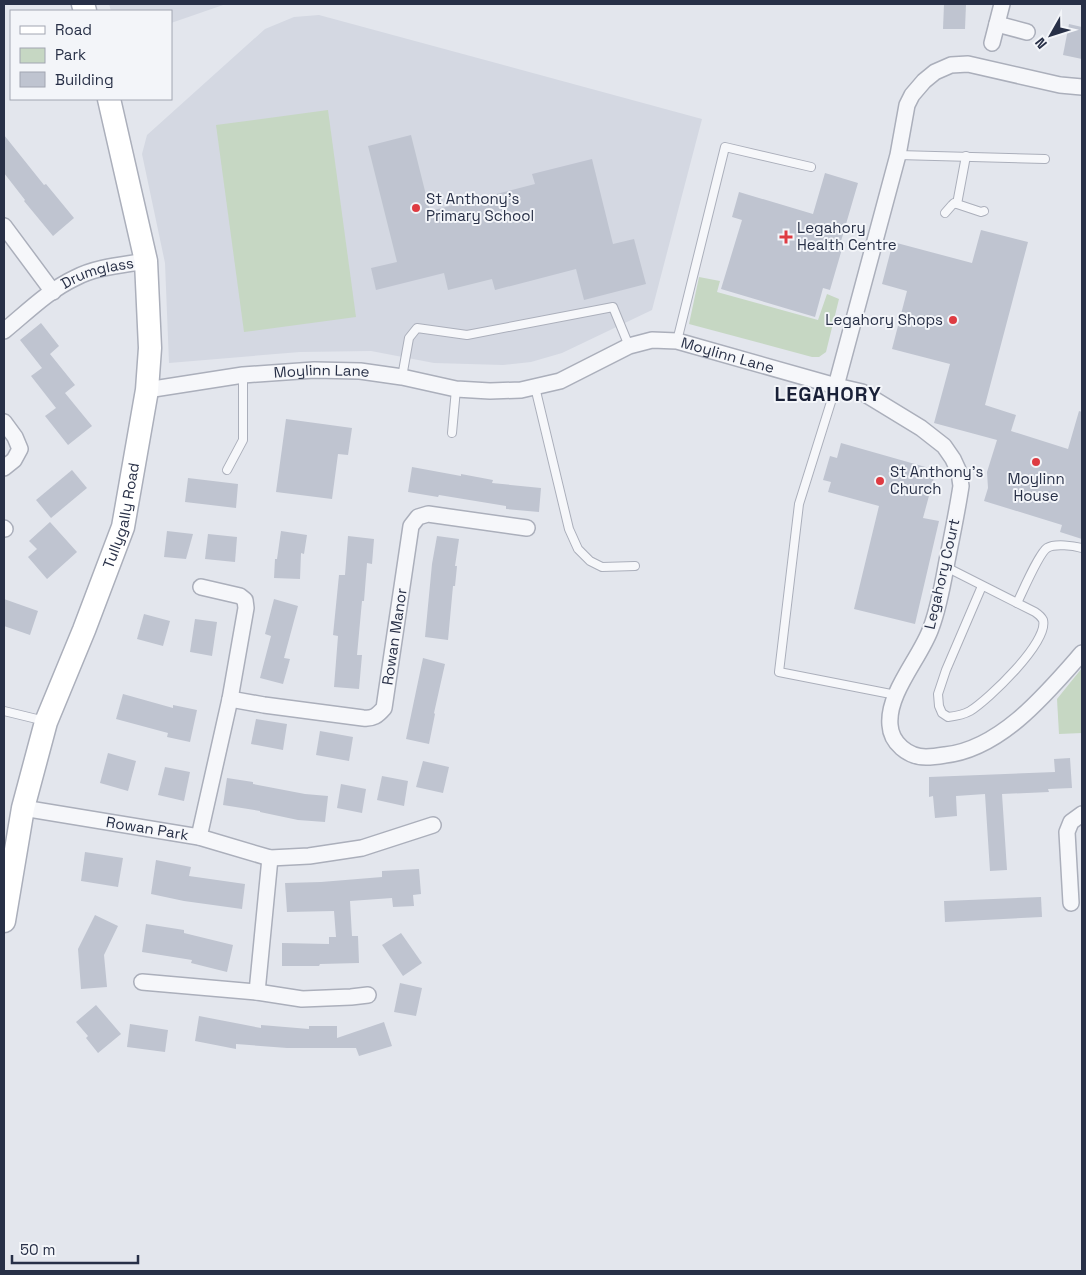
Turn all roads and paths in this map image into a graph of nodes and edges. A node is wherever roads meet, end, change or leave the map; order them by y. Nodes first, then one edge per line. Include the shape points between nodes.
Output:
1 (1002, 4) edge
2 (997, 24) junction
3 (1027, 32) dead end
4 (992, 43) dead end
5 (1082, 87) edge
6 (109, 100) edge
7 (898, 156) junction
8 (966, 156) junction
9 (1044, 159) dead end
10 (811, 167) dead end
11 (957, 204) junction
12 (984, 211) dead end
13 (945, 213) dead end
14 (4, 226) edge
15 (146, 261) junction
16 (53, 292) junction
17 (4, 331) edge
18 (678, 341) junction
19 (629, 346) junction
20 (243, 375) junction
21 (402, 377) junction
22 (836, 386) junction
23 (535, 387) junction
24 (147, 390) junction
25 (456, 390) junction
26 (4, 422) edge
27 (452, 433) dead end
28 (4, 468) edge
29 (227, 470) dead end
30 (527, 528) dead end
31 (1082, 548) edge
32 (635, 566) dead end
33 (946, 568) junction
34 (982, 586) junction
35 (201, 587) dead end
36 (1017, 603) junction
37 (1082, 653) edge
38 (896, 695) junction
39 (230, 699) junction
40 (4, 711) edge
41 (46, 722) junction
42 (23, 808) junction
43 (1082, 814) edge
44 (433, 825) dead end
45 (199, 837) junction
46 (270, 858) junction
47 (1071, 903) dead end
48 (4, 921) edge
49 (142, 982) dead end
50 (258, 992) junction
51 (368, 994) dead end

1 - 2 street
2 - 3 street
2 - 4 street
5 - 7 street via 968,64 950,65 935,72 912,95 907,105
6 - 15 street, Tullygally Road
7 - 8 lane
7 - 22 street
8 - 9 lane
8 - 11 lane
10 - 18 lane via 725,147
11 - 12 lane
11 - 13 lane via 954,203
14 - 16 street, Drumglass
15 - 16 street, Drumglass via 75,277
15 - 24 street, Tullygally Road via 150,348
16 - 17 street, Drumglass
18 - 19 street, Moylinn Lane via 652,340
18 - 22 street, Moylinn Lane
19 - 21 lane via 613,307 467,335 417,328 409,338
19 - 23 street, Moylinn Lane via 560,381
20 - 21 street, Moylinn Lane via 314,370 360,371
20 - 24 street, Moylinn Lane
20 - 29 lane via 243,440
21 - 25 street, Moylinn Lane
22 - 33 street, Legahory Court via 862,392 921,428 944,446 953,459 961,486
22 - 38 lane via 799,504 778,672
23 - 25 street, Moylinn Lane
23 - 32 lane via 569,528 578,549 602,567
24 - 41 street, Tullygally Road via 123,527
25 - 27 lane
26 - 28 street via 20,449
30 - 39 street, Rowan Manor via 428,514 418,517 411,526 384,708 378,715 362,718
31 - 36 lane via 1070,545 1047,548
33 - 34 lane
33 - 38 street, Legahory Court via 931,629
34 - 36 lane
34 - 36 lane via 938,694 942,713 948,717 971,710 997,689 1036,644 1042,620 1035,612
35 - 39 street via 245,600
37 - 38 street, Legahory Court via 1023,715 997,736 965,751 925,757 906,752 892,735 890,726
39 - 45 street
40 - 41 lane
41 - 42 street, Tullygally Road
42 - 45 street, Rowan Park
42 - 48 street, Tullygally Road
43 - 47 street via 1071,822 1067,832
44 - 46 street, Rowan Park via 362,848
45 - 46 street, Rowan Park
46 - 50 street
49 - 50 street
50 - 51 street via 302,998

